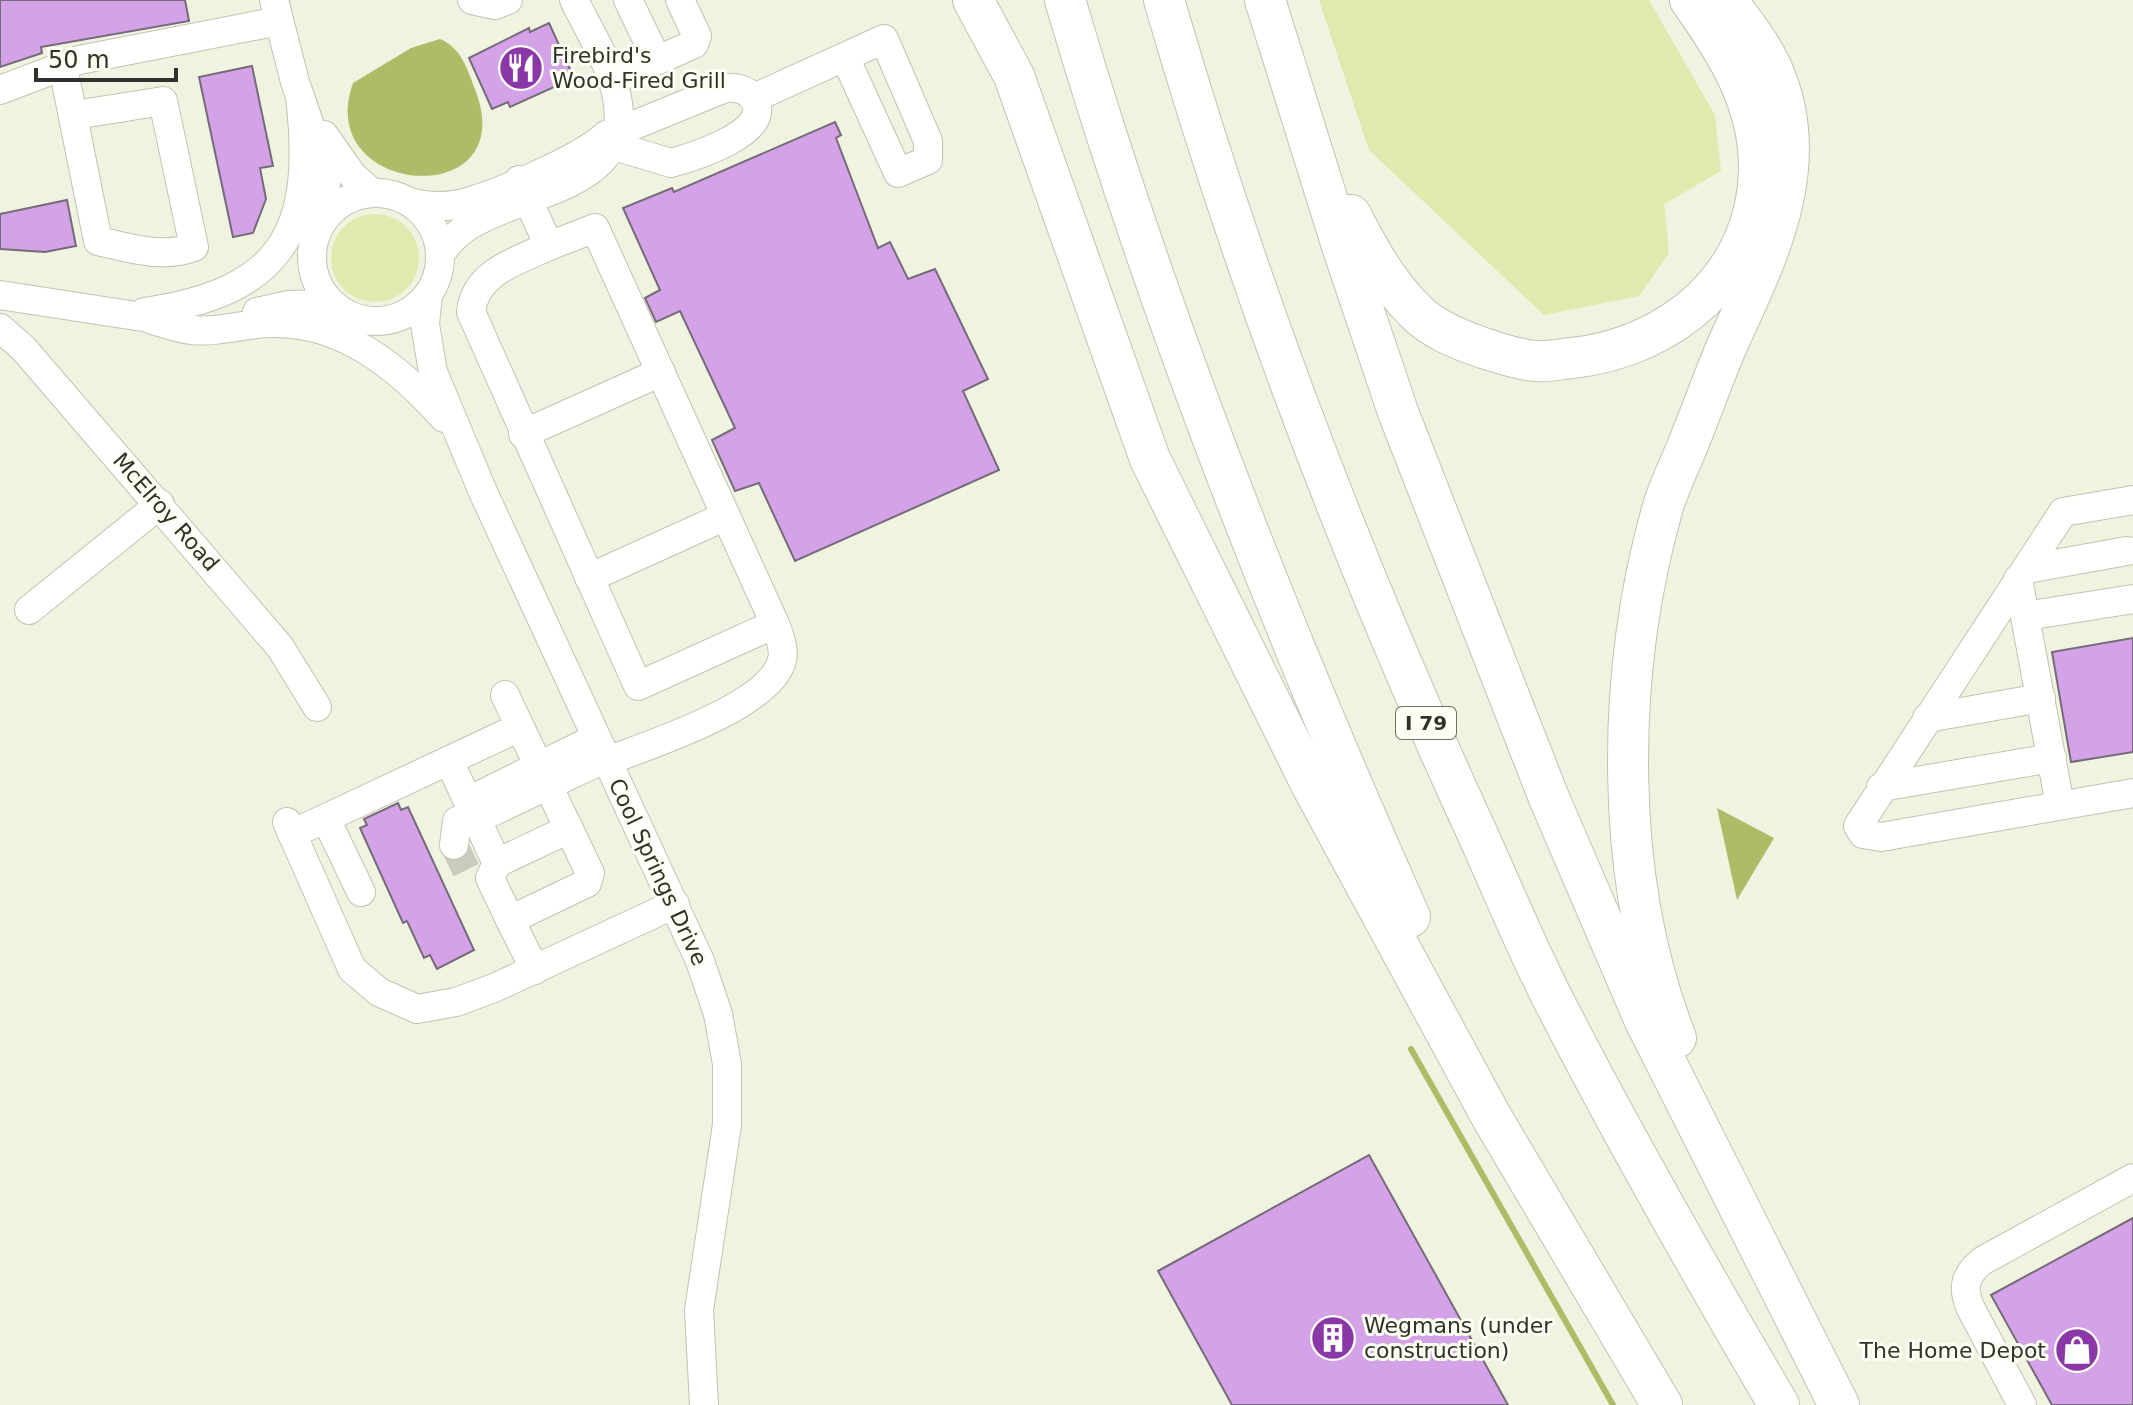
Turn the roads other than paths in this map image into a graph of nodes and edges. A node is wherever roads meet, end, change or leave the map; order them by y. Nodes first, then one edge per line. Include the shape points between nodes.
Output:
1 (472, 0) edge
2 (508, 0) edge
3 (574, 0) edge
4 (628, 0) edge
5 (680, 0) edge
6 (973, 0) edge
7 (1065, 0) edge
8 (1164, 0) edge
9 (1265, 0) edge
10 (1690, 0) edge
11 (1727, 0) edge
12 (277, 10) edge
13 (845, 57) junction
14 (657, 60) junction
15 (63, 67) junction
16 (613, 80) junction
17 (0, 90) edge
18 (300, 97) junction
19 (754, 98) junction
20 (75, 115) junction
21 (615, 132) junction
22 (523, 190) junction
23 (372, 193) junction
24 (409, 202) junction
25 (322, 222) junction
26 (549, 246) junction
27 (311, 254) junction
28 (440, 255) junction
29 (0, 295) edge
30 (428, 295) junction
31 (332, 304) junction
32 (139, 317) junction
33 (373, 322) junction
34 (0, 328) edge
35 (433, 372) junction
36 (661, 372) junction
37 (523, 434) junction
38 (460, 436) junction
39 (2120, 502) edge
40 (160, 504) junction
41 (726, 516) junction
42 (2130, 558) edge
43 (2022, 574) junction
44 (589, 578) junction
45 (2133, 599) edge
46 (29, 610) dead end
47 (2026, 616) junction
48 (775, 624) junction
49 (505, 695) dead end
50 (2041, 698) junction
51 (317, 707) dead end
52 (1927, 718) junction
53 (520, 727) junction
54 (603, 752) junction
55 (2052, 758) junction
56 (449, 761) junction
57 (543, 776) junction
58 (1881, 787) junction
59 (2133, 793) edge
60 (2060, 805) junction
61 (473, 811) junction
62 (326, 819) junction
63 (569, 829) junction
64 (454, 845) dead end
65 (486, 872) junction
66 (361, 892) dead end
67 (675, 904) junction
68 (510, 920) junction
69 (535, 970) junction
70 (2133, 1178) edge
71 (1757, 1243) junction
72 (704, 1405) edge
73 (1664, 1405) edge
74 (1779, 1405) edge
75 (1839, 1405) edge
76 (2022, 1405) edge

1 - 2 street via 495,5
3 - 16 street
4 - 14 street
5 - 14 street via 696,40
6 - 73 highway via 1014,76 1150,459 1312,786 1491,1116
7 - 73 highway via 1147,256 1313,699 1435,972
8 - 74 highway, I 79 via 1263,311 1332,499 1419,707 1555,1004
9 - 10 highway via 1335,184 1371,256 1416,312 1458,340 1538,362 1626,349 1660,333 1711,291 1748,235 1759,170 1750,107 1730,56
9 - 71 highway via 1398,412 1457,566 1645,1021
11 - 71 highway via 1773,72 1787,139 1787,191 1767,259 1663,506 1640,600 1628,729 1630,804 1651,951 1671,1023
12 - 15 street
12 - 18 street
13 - 13 street via 884,39 928,141 928,160 898,173
13 - 19 street
14 - 16 street
15 - 17 street
15 - 20 street
16 - 21 street
18 - 23 street via 342,161
18 - 25 street via 327,175
18 - 32 street via 302,202 273,255 254,276 227,292
19 - 21 street via 725,88
19 - 21 street via 756,121 745,132 677,162 660,162
20 - 20 street via 98,241 149,252 194,247 163,101
21 - 22 street via 602,160 586,171
22 - 24 street via 457,204
22 - 26 street
22 - 28 street via 474,221
23 - 24 street
23 - 25 street via 339,205
24 - 28 street via 431,225
25 - 27 street
26 - 36 street via 595,228
26 - 37 street via 481,281 472,297 471,312
27 - 31 street via 316,281
27 - 32 street via 282,292 254,304 212,316
28 - 30 street
29 - 32 street
30 - 33 street via 404,315
30 - 35 street, Cool Springs Drive via 425,324
31 - 32 street via 289,305 211,322
31 - 33 street
32 - 38 street via 192,330 274,322 349,340 395,369
33 - 35 street, Cool Springs Drive via 402,340
34 - 40 street, McElroy Road
35 - 38 street, Cool Springs Drive
36 - 37 street
36 - 41 street
37 - 44 street
38 - 54 street, Cool Springs Drive
39 - 42 street
39 - 43 street via 2063,512
40 - 46 street
40 - 51 street, McElroy Road via 280,647
41 - 44 street
41 - 48 street
42 - 43 street
43 - 47 street
43 - 52 street
44 - 48 street via 638,686
45 - 47 street
47 - 50 street
48 - 54 street via 783,659 762,689 711,717
49 - 53 street
50 - 52 street
50 - 55 street
52 - 58 street
53 - 56 street
53 - 57 street
54 - 57 street
54 - 67 street, Cool Springs Drive
55 - 58 street
55 - 60 street
56 - 61 street
56 - 62 street
57 - 61 street
57 - 63 street
58 - 60 street via 1859,821 1859,831 1869,837
59 - 60 street
61 - 64 street via 457,821
61 - 65 street
62 - 66 street
62 - 69 street via 290,828 352,969 379,992 417,1009 494,988
63 - 65 street
63 - 68 street via 590,873 587,883
65 - 68 street
67 - 69 street
67 - 72 street, Cool Springs Drive via 714,1001 727,1064 727,1125 699,1310
68 - 69 street
70 - 76 street via 1982,1261 1966,1279 1970,1307
71 - 75 highway

